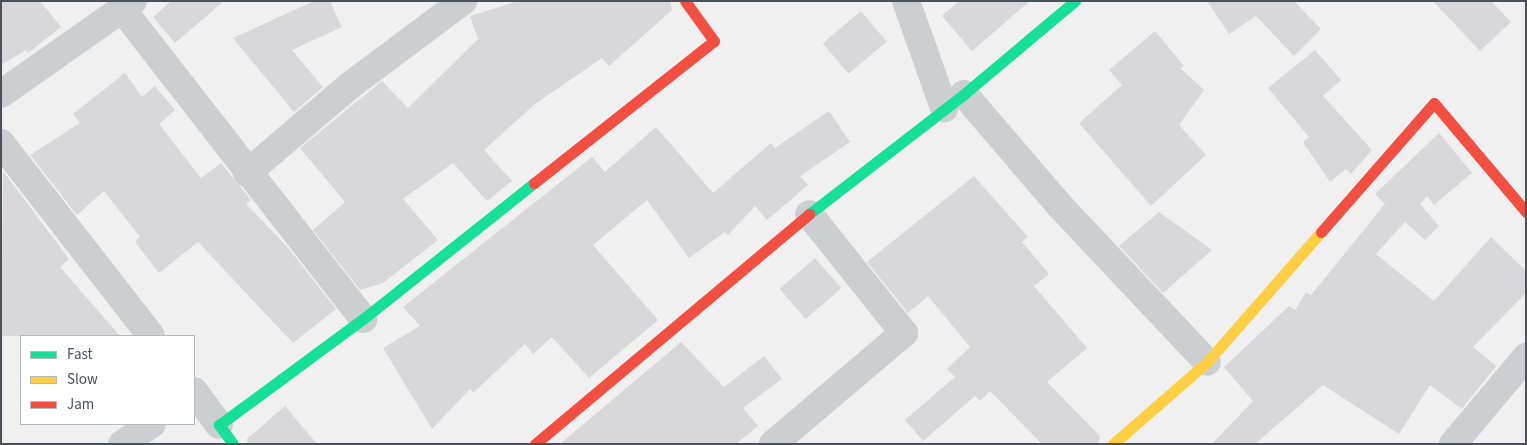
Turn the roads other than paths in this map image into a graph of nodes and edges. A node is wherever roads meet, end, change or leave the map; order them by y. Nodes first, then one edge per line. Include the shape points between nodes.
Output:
1 (463, 1) edge
2 (685, 1) edge
3 (906, 1) edge
4 (1076, 1) edge
5 (128, 5) edge
6 (1, 94) edge
7 (954, 101) junction
8 (1, 143) edge
9 (247, 173) junction
10 (1526, 212) edge
11 (809, 214) junction
12 (363, 319) junction
13 (151, 335) edge
14 (1526, 357) edge
15 (1207, 362) junction
16 (195, 394) edge
17 (150, 425) edge
18 (226, 434) edge
19 (122, 444) edge
20 (535, 444) edge
21 (773, 444) edge
22 (1113, 444) edge
23 (1453, 444) edge

1 - 9 street via 348,87
2 - 12 street via 714,41
3 - 7 street
4 - 7 street
5 - 6 street
5 - 9 street
7 - 11 street
7 - 15 street via 1060,206
8 - 13 street
9 - 12 street
10 - 15 street via 1434,103
11 - 20 street
11 - 21 street via 904,333
12 - 18 street
14 - 23 street
15 - 22 street
16 - 18 street
17 - 19 street

